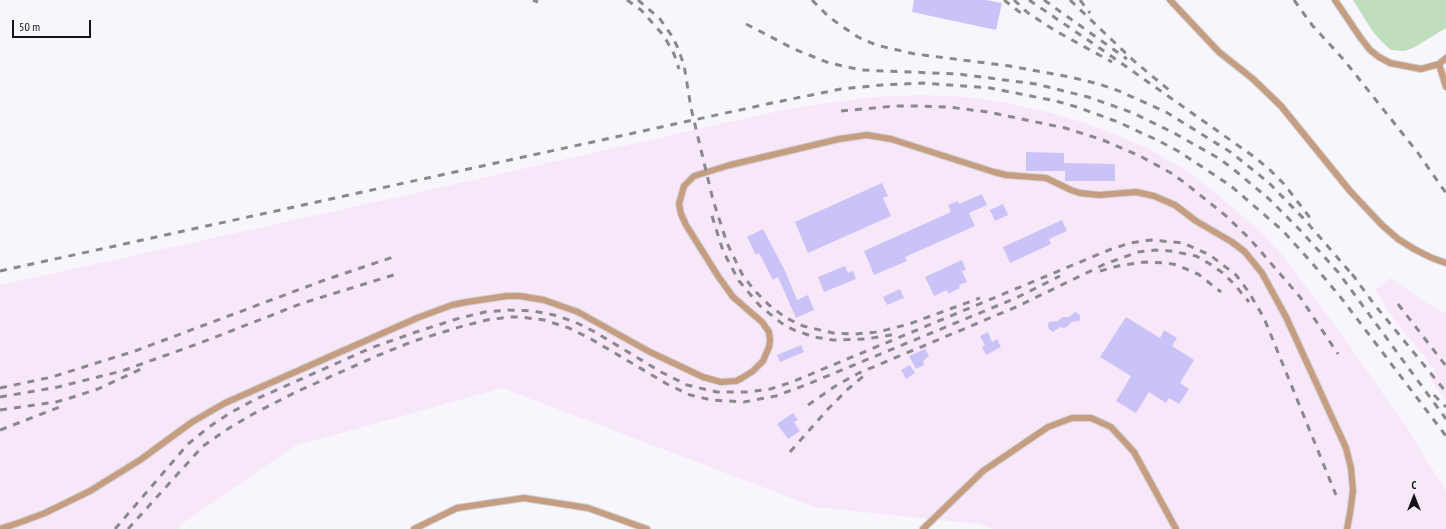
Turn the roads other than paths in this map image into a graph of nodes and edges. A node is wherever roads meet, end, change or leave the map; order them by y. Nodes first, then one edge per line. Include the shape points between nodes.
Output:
1 (1170, 0) edge
2 (1335, 0) edge
3 (1446, 58) edge
4 (1439, 64) junction
5 (1446, 87) edge
6 (1446, 263) edge
7 (0, 529) edge
8 (414, 529) edge
9 (647, 529) edge
10 (923, 529) edge
11 (1176, 529) edge
12 (1347, 529) edge

1 - 6 lane via 1219,52 1281,106 1350,191 1382,224 1414,249
2 - 4 lane via 1360,37 1379,58 1390,63 1421,69
3 - 4 lane
4 - 5 lane
7 - 12 lane via 45,513 90,491 140,460 192,422 225,403 452,305 507,296 544,300 578,312 650,352 703,377 721,382 742,378 763,361 769,347 769,332 762,322 734,297 690,231 680,209 680,197 684,186 694,176 714,169 866,135 890,139 1006,175 1046,178 1080,193 1100,195 1136,192 1154,196 1175,205 1245,252 1262,274 1286,317 1346,448 1353,491
8 - 9 lane via 457,508 524,498 588,508
10 - 11 lane via 983,472 1048,427 1072,418 1091,418 1111,427 1134,452

